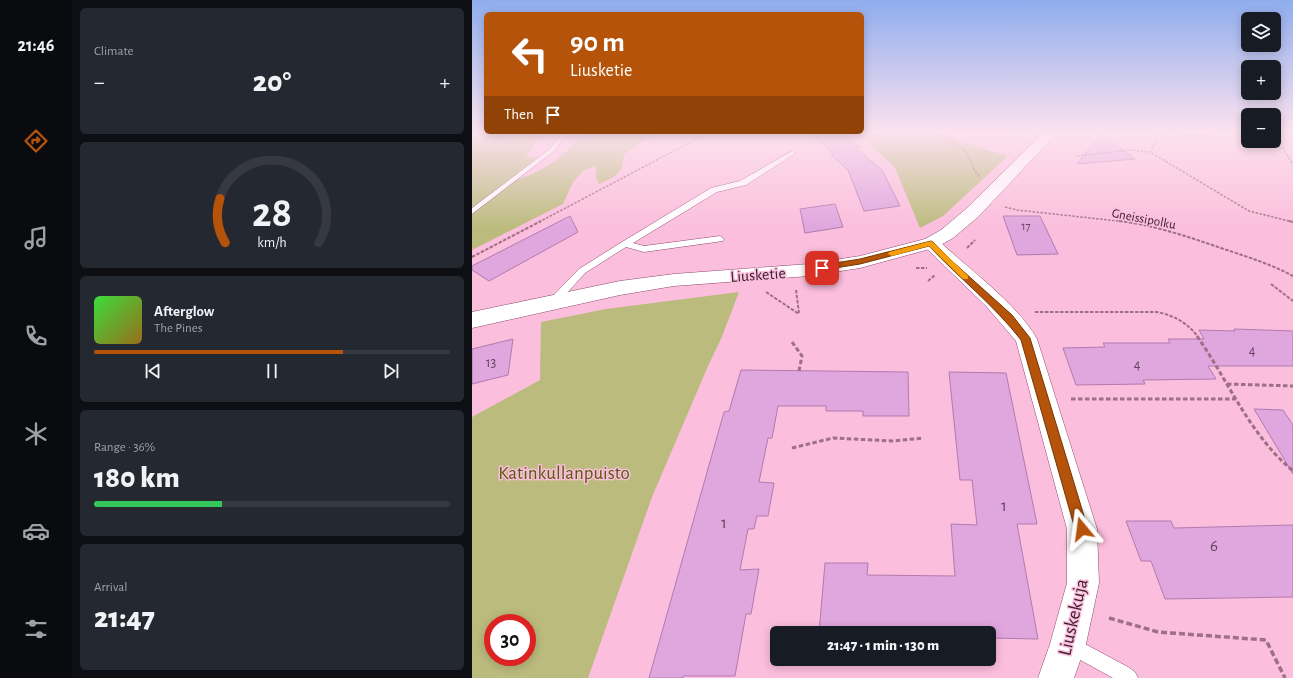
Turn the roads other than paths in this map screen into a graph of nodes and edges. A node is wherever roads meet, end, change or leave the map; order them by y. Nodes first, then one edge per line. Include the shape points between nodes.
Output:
1 (533, 165) edge
2 (772, 165) edge
3 (1019, 165) edge
4 (472, 212) edge
5 (720, 239) dead end
6 (931, 243) junction
7 (625, 244) junction
8 (554, 301) junction
9 (472, 320) edge
10 (1068, 644) junction
11 (1056, 678) edge
12 (1129, 678) edge

1 - 4 lane
2 - 7 lane via 743,182 714,190
3 - 6 street, Liusketie via 958,225
5 - 7 lane via 644,249
6 - 8 street, Liusketie via 860,262 809,270 674,280
6 - 10 street, Liuskekuja via 1009,318 1026,338 1082,529 1083,583
7 - 8 lane via 582,271
8 - 9 street, Liusketie
10 - 11 street, Liuskekuja
10 - 12 lane

